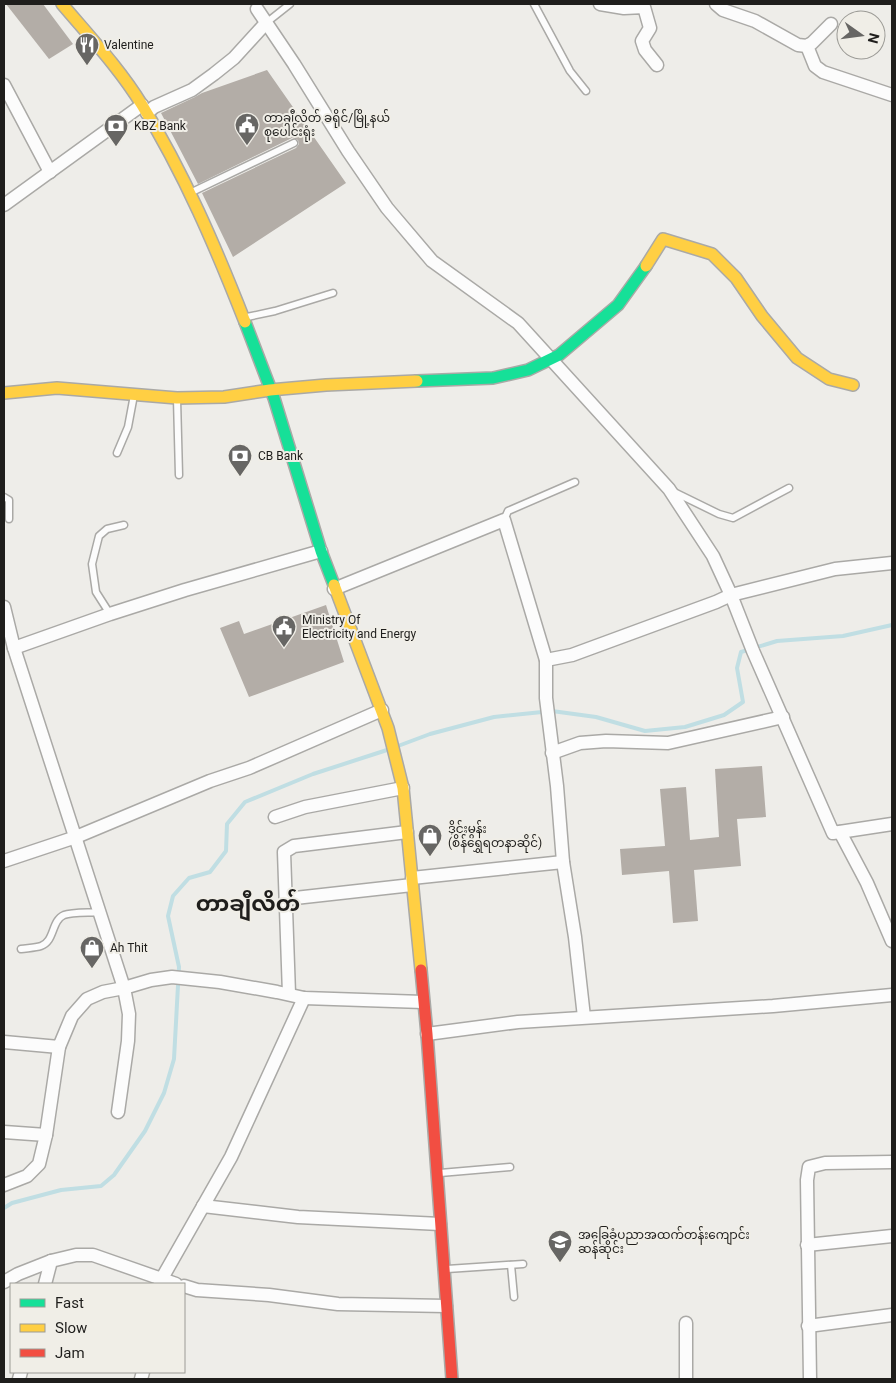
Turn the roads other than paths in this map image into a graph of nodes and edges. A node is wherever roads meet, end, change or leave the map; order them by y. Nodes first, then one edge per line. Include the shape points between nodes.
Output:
1 (62, 4) edge
2 (290, 4) edge
3 (534, 4) edge
4 (600, 4) edge
5 (716, 4) edge
6 (646, 5) edge
7 (257, 9) dead end
8 (266, 23) junction
9 (831, 24) dead end
10 (807, 46) junction
11 (657, 65) dead end
12 (4, 85) edge
13 (586, 91) dead end
14 (892, 95) edge
15 (145, 109) junction
16 (294, 143) dead end
17 (50, 172) junction
18 (189, 194) junction
19 (4, 205) edge
20 (333, 293) dead end
21 (243, 318) junction
22 (552, 359) junction
23 (853, 385) dead end
24 (270, 390) junction
25 (4, 393) edge
26 (134, 394) junction
27 (177, 398) junction
28 (117, 453) dead end
29 (179, 475) dead end
30 (575, 482) dead end
31 (789, 488) dead end
32 (669, 489) junction
33 (4, 497) edge
34 (9, 520) dead end
35 (504, 520) junction
36 (124, 525) dead end
37 (321, 551) junction
38 (892, 563) edge
39 (334, 589) junction
40 (731, 595) junction
41 (4, 607) edge
42 (110, 614) junction
43 (12, 649) junction
44 (546, 660) junction
45 (382, 710) junction
46 (783, 717) junction
47 (552, 753) junction
48 (403, 788) junction
49 (275, 817) dead end
50 (892, 824) edge
51 (407, 832) junction
52 (840, 832) junction
53 (76, 838) junction
54 (4, 861) edge
55 (563, 862) junction
56 (412, 882) junction
57 (286, 899) junction
58 (100, 912) junction
59 (892, 941) edge
60 (21, 949) dead end
61 (124, 988) junction
62 (289, 994) junction
63 (892, 995) edge
64 (304, 998) junction
65 (424, 1002) junction
66 (584, 1017) junction
67 (427, 1034) junction
68 (4, 1042) edge
69 (59, 1047) junction
70 (118, 1112) dead end
71 (4, 1132) edge
72 (46, 1135) junction
73 (892, 1162) edge
74 (510, 1167) dead end
75 (436, 1173) junction
76 (4, 1185) edge
77 (203, 1206) junction
78 (440, 1224) junction
79 (892, 1236) edge
80 (807, 1245) junction
81 (51, 1261) junction
82 (523, 1264) dead end
83 (511, 1265) junction
84 (443, 1269) junction
85 (4, 1282) edge
86 (160, 1282) edge
87 (45, 1283) edge
88 (185, 1286) edge
89 (514, 1297) dead end
90 (446, 1306) junction
91 (892, 1315) edge
92 (686, 1323) dead end
93 (808, 1326) junction
94 (452, 1379) edge
95 (686, 1379) edge
96 (810, 1379) edge

1 - 15 main road via 109,59
2 - 8 lane
3 - 13 lane via 570,71
4 - 6 street via 624,8
5 - 10 street via 798,45
6 - 11 street via 650,28 642,41
7 - 8 street
8 - 15 street via 234,58 192,90
8 - 22 street via 387,208 432,261 518,323
9 - 10 street
10 - 14 street via 815,66 823,72
12 - 17 street
15 - 17 street
15 - 18 main road
16 - 18 lane
17 - 19 street
18 - 21 main road via 220,256
20 - 21 lane
21 - 24 main road
22 - 23 main road via 618,305 663,239 712,254 736,278 797,358 829,379
22 - 24 main road via 528,370 493,378
22 - 32 street
24 - 27 main road via 224,397
24 - 37 main road
25 - 26 main road via 57,388
26 - 27 main road
26 - 28 lane via 128,427
27 - 29 lane
30 - 35 lane via 508,511
31 - 32 lane via 733,518
32 - 40 street via 713,556
33 - 34 lane via 10,500
35 - 39 street
35 - 44 street
36 - 42 lane via 107,529 99,536 92,564 96,592
37 - 39 main road
37 - 42 street
38 - 40 street via 835,569
39 - 45 main road
40 - 44 street via 572,655
40 - 46 street
41 - 43 street
42 - 43 street
43 - 53 street
44 - 47 street
45 - 48 main road
45 - 53 street
46 - 47 street via 668,743 580,743
46 - 52 street via 833,833
47 - 55 street
48 - 49 street via 305,807
48 - 51 main road
50 - 52 street
51 - 56 main road
51 - 57 street via 294,846 284,852
52 - 59 street
53 - 54 street
53 - 58 street
55 - 56 street
55 - 66 street
56 - 57 street
56 - 65 main road
57 - 62 street
58 - 60 lane via 64,915 41,946
58 - 61 street
61 - 62 street via 172,977
61 - 69 street via 87,999 72,1016
61 - 70 street via 129,1014 128,1041
62 - 64 street
63 - 66 street
64 - 65 street
64 - 77 street via 231,1157
65 - 67 main road
66 - 67 street
67 - 75 main road
68 - 69 street
69 - 72 street
71 - 72 street
72 - 76 street via 39,1164 27,1176
73 - 80 street via 825,1163 809,1167
74 - 75 lane
75 - 78 main road
77 - 78 street via 298,1217
77 - 86 street
78 - 84 main road
79 - 80 street
80 - 93 street
81 - 85 street
81 - 86 street via 93,1255
81 - 87 street
82 - 83 lane
83 - 84 lane
83 - 89 lane
84 - 90 main road
88 - 90 street via 338,1304
90 - 94 main road
91 - 93 street
92 - 95 street
93 - 96 street

